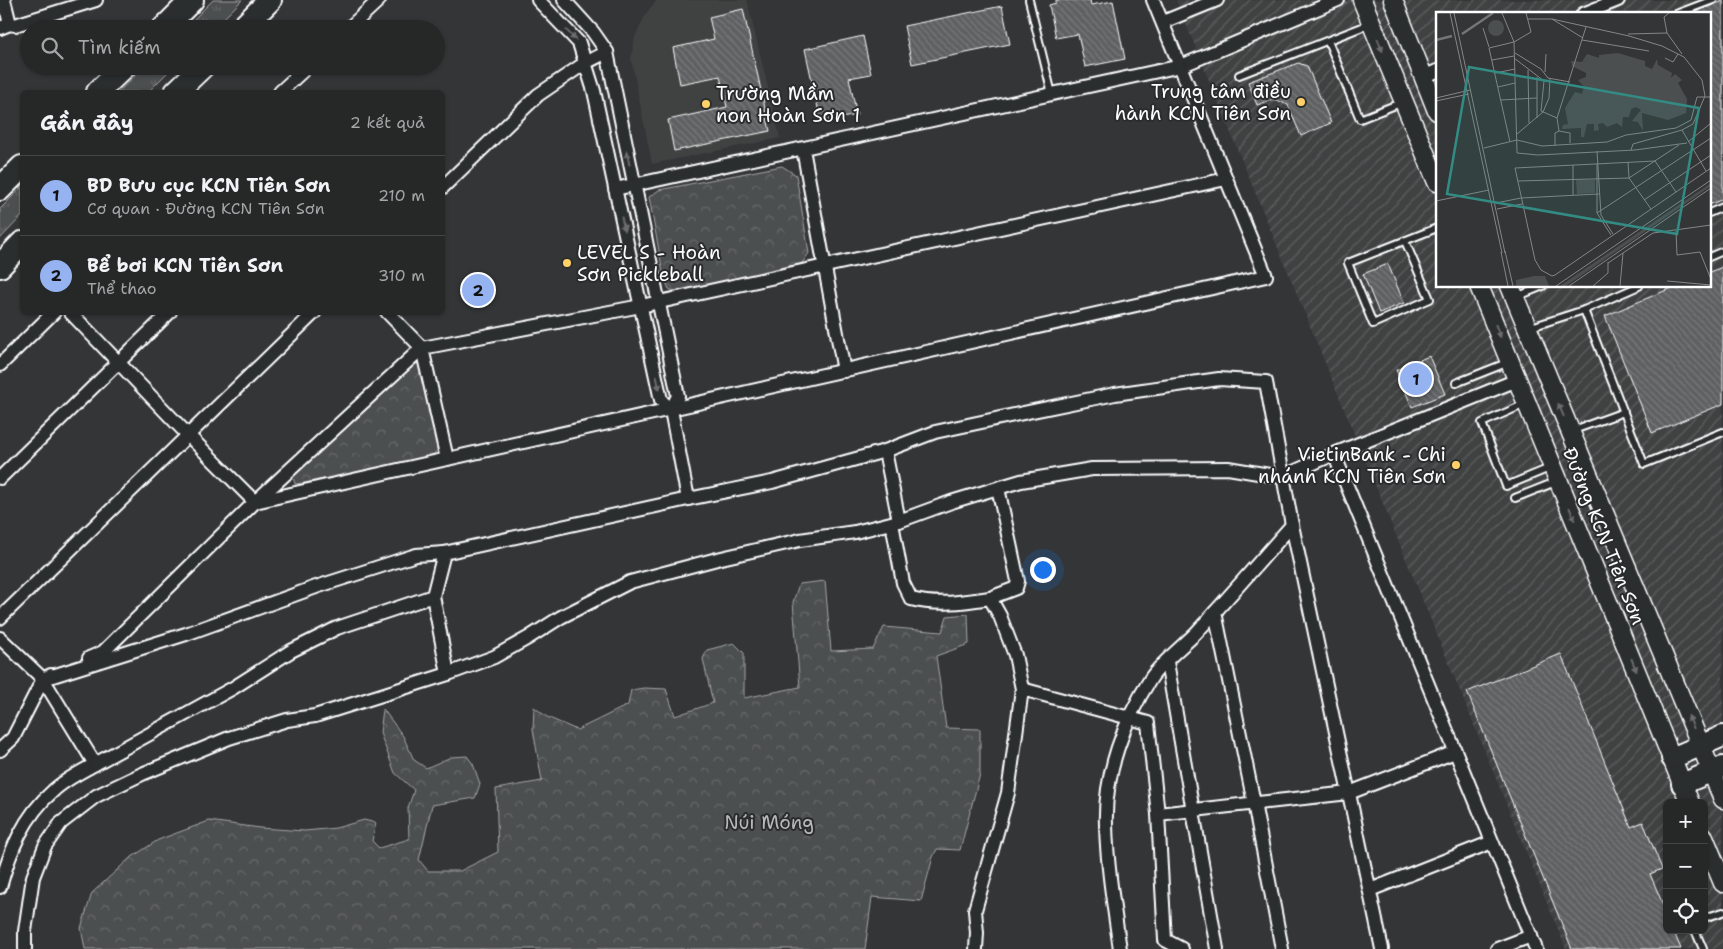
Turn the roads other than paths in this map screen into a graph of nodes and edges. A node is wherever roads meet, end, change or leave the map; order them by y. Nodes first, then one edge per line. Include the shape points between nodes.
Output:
1 (4, 0) edge
2 (96, 0) edge
3 (192, 0) edge
4 (270, 0) edge
5 (380, 0) edge
6 (538, 0) edge
7 (564, 0) edge
8 (1029, 0) edge
9 (1154, 0) edge
10 (1217, 0) edge
11 (1338, 0) edge
12 (1362, 0) edge
13 (1393, 0) edge
14 (1618, 0) edge
15 (1713, 0) edge
16 (1588, 12) edge
17 (1681, 12) edge
18 (34, 20) edge
19 (172, 20) edge
20 (250, 20) edge
21 (358, 20) edge
22 (1162, 22) junction
23 (20, 24) edge
24 (1372, 24) junction
25 (5, 26) edge
26 (1328, 41) junction
27 (606, 52) junction
28 (585, 63) junction
29 (1180, 66) junction
30 (1430, 74) edge
31 (116, 75) edge
32 (194, 75) edge
33 (298, 75) edge
34 (1238, 76) dead end
35 (100, 90) edge
36 (178, 90) edge
37 (282, 90) edge
38 (1052, 94) junction
39 (1401, 94) junction
40 (1436, 106) edge
41 (803, 149) junction
42 (20, 169) edge
43 (1226, 179) junction
44 (1436, 180) edge
45 (445, 185) edge
46 (634, 186) junction
47 (0, 189) edge
48 (615, 189) junction
49 (1723, 207) edge
50 (1710, 213) edge
51 (1436, 228) edge
52 (1404, 241) junction
53 (20, 245) edge
54 (1723, 252) edge
55 (1710, 257) edge
56 (0, 266) edge
57 (825, 267) junction
58 (1480, 288) edge
59 (1533, 288) edge
60 (1634, 288) edge
61 (1512, 292) edge
62 (658, 302) junction
63 (641, 306) junction
64 (1584, 310) junction
65 (51, 315) edge
66 (73, 315) edge
67 (167, 315) edge
68 (312, 315) edge
69 (390, 315) edge
70 (1527, 329) junction
71 (422, 348) junction
72 (1510, 361) junction
73 (118, 363) junction
74 (0, 365) edge
75 (844, 371) junction
76 (1517, 380) junction
77 (1456, 383) dead end
78 (1527, 404) junction
79 (671, 410) junction
80 (1624, 412) junction
81 (1570, 431) junction
82 (1723, 432) edge
83 (188, 435) junction
84 (885, 451) junction
85 (1334, 454) junction
86 (447, 458) junction
87 (1556, 474) junction
88 (1282, 477) junction
89 (0, 478) edge
90 (998, 488) junction
91 (1515, 498) dead end
92 (688, 499) junction
93 (255, 502) junction
94 (895, 522) junction
95 (1292, 525) junction
96 (444, 554) junction
97 (433, 596) junction
98 (990, 598) junction
99 (1215, 612) junction
100 (0, 618) edge
101 (0, 638) edge
102 (1167, 662) junction
103 (448, 674) junction
104 (43, 679) junction
105 (1022, 689) junction
106 (1129, 718) junction
107 (1723, 736) edge
108 (1701, 746) junction
109 (0, 750) edge
110 (1455, 752) junction
111 (1672, 758) junction
112 (95, 764) junction
113 (1717, 769) edge
114 (1682, 784) junction
115 (1349, 792) junction
116 (1688, 799) edge
117 (1723, 799) edge
118 (1254, 803) junction
119 (1193, 810) junction
120 (1158, 814) junction
121 (1492, 842) junction
122 (1707, 844) edge
123 (1723, 883) edge
124 (0, 887) edge
125 (1370, 890) junction
126 (1723, 912) edge
127 (1708, 917) edge
128 (1697, 934) edge
129 (1531, 936) junction
130 (26, 949) edge
131 (976, 949) edge
132 (1120, 949) edge
133 (1182, 949) edge
134 (1217, 949) edge
135 (1282, 949) edge
136 (1382, 949) edge
137 (1497, 949) edge
138 (1536, 949) edge
139 (1703, 949) edge

1 - 25 street
2 - 18 street
3 - 19 highway
4 - 20 highway
5 - 21 street
6 -> 28 street via 579,43
7 - 27 street
8 - 38 lane
9 - 22 street
10 - 22 street
11 - 29 street
12 - 24 main road
13 - 30 main road
14 - 16 street
15 - 17 lane
22 - 29 street
23 - 25 street
24 - 26 lane
24 -> 39 main road
26 - 34 lane
26 - 39 lane via 1360,119
27 - 28 street
46 -> 27 street
28 - 45 street via 538,95
28 - 48 street via 594,90
29 - 38 street
29 - 43 street
30 - 39 main road
30 - 40 main road
31 - 35 highway
32 - 36 highway
33 - 37 street
38 - 41 street
39 - 44 main road
41 - 46 street
41 - 57 street
42 - 47 highway
43 - 57 street
43 - 75 street via 1266,276
46 - 48 street
46 - 62 street
48 -> 63 street
49 - 50 lane
51 - 52 lane
52 - 52 lane via 1348,263 1373,324 1430,299
53 - 56 highway
54 - 55 lane
57 - 62 street
57 - 75 street
58 -> 72 main road, Đường KCN Tiên Sơn
59 - 61 lane
60 - 64 lane
61 - 70 main road, Đường KCN Tiên Sơn
62 - 63 street
62 - 79 street via 678,396
63 - 71 street
63 -> 79 street via 661,400
64 - 70 lane
64 - 80 lane
65 - 74 street
66 - 73 street
67 - 73 street
68 - 83 street
69 - 71 street
81 -> 70 main road, Đường KCN Tiên Sơn
71 - 86 street
71 - 93 street
72 - 76 main road, Đường KCN Tiên Sơn
72 - 77 lane
73 - 83 street
73 - 89 street
75 - 79 street
76 - 78 main road, Đường KCN Tiên Sơn
76 - 85 street
78 - 87 main road, Đường KCN Tiên Sơn
78 - 87 lane via 1482,422 1506,486
79 - 86 street
79 - 92 street
80 - 81 lane
80 - 82 lane via 1644,464
108 -> 81 main road, Đường KCN Tiên Sơn
83 - 93 street
83 - 100 street
84 - 88 street via 934,432 1115,394 1219,379 1266,382
84 - 92 street via 772,482
84 - 94 street
85 - 88 street
85 - 110 street
86 - 93 street
87 - 91 lane
87 -> 111 main road, Đường KCN Tiên Sơn
88 - 90 street via 1228,468 1092,468
88 - 95 street
90 - 94 street
90 - 98 street via 1018,581 1016,588
92 - 96 street
93 - 104 street via 103,652
94 - 98 street via 904,583 911,599 942,604
94 - 103 street via 716,559 630,582 560,617 494,657
95 - 99 street
95 - 115 street
96 - 97 street
96 - 104 street via 416,555
97 - 103 street
97 - 112 street via 337,628
98 - 105 street via 1015,656
99 - 102 street
99 - 118 street
101 - 104 street
102 - 106 street via 1152,677
102 - 119 street
103 - 130 street via 315,716 288,720 229,738 96,796 61,823 44,846 33,877 25,931
104 - 109 street via 13,738
104 - 112 street
105 - 106 street
105 - 131 street via 1008,793 975,910
106 - 120 street via 1148,723
106 - 132 street via 1116,751 1106,824
107 - 108 main road
108 - 111 main road
108 - 113 main road, Đường KCN Tiên Sơn
110 - 115 street
110 - 121 street
111 - 114 main road, Đường KCN Tiên Sơn
112 - 124 street via 53,790 24,825
113 - 114 main road
113 - 117 main road, Đường KCN Tiên Sơn
114 - 116 main road, Đường KCN Tiên Sơn
115 - 118 street
115 - 125 street
118 - 119 street
118 - 135 street
119 - 120 street
119 - 134 street
120 - 133 street via 1166,940
121 - 125 street
121 - 129 street
122 - 123 main road
125 - 136 street
126 - 127 lane
128 - 139 lane
129 - 137 street
129 - 138 street

